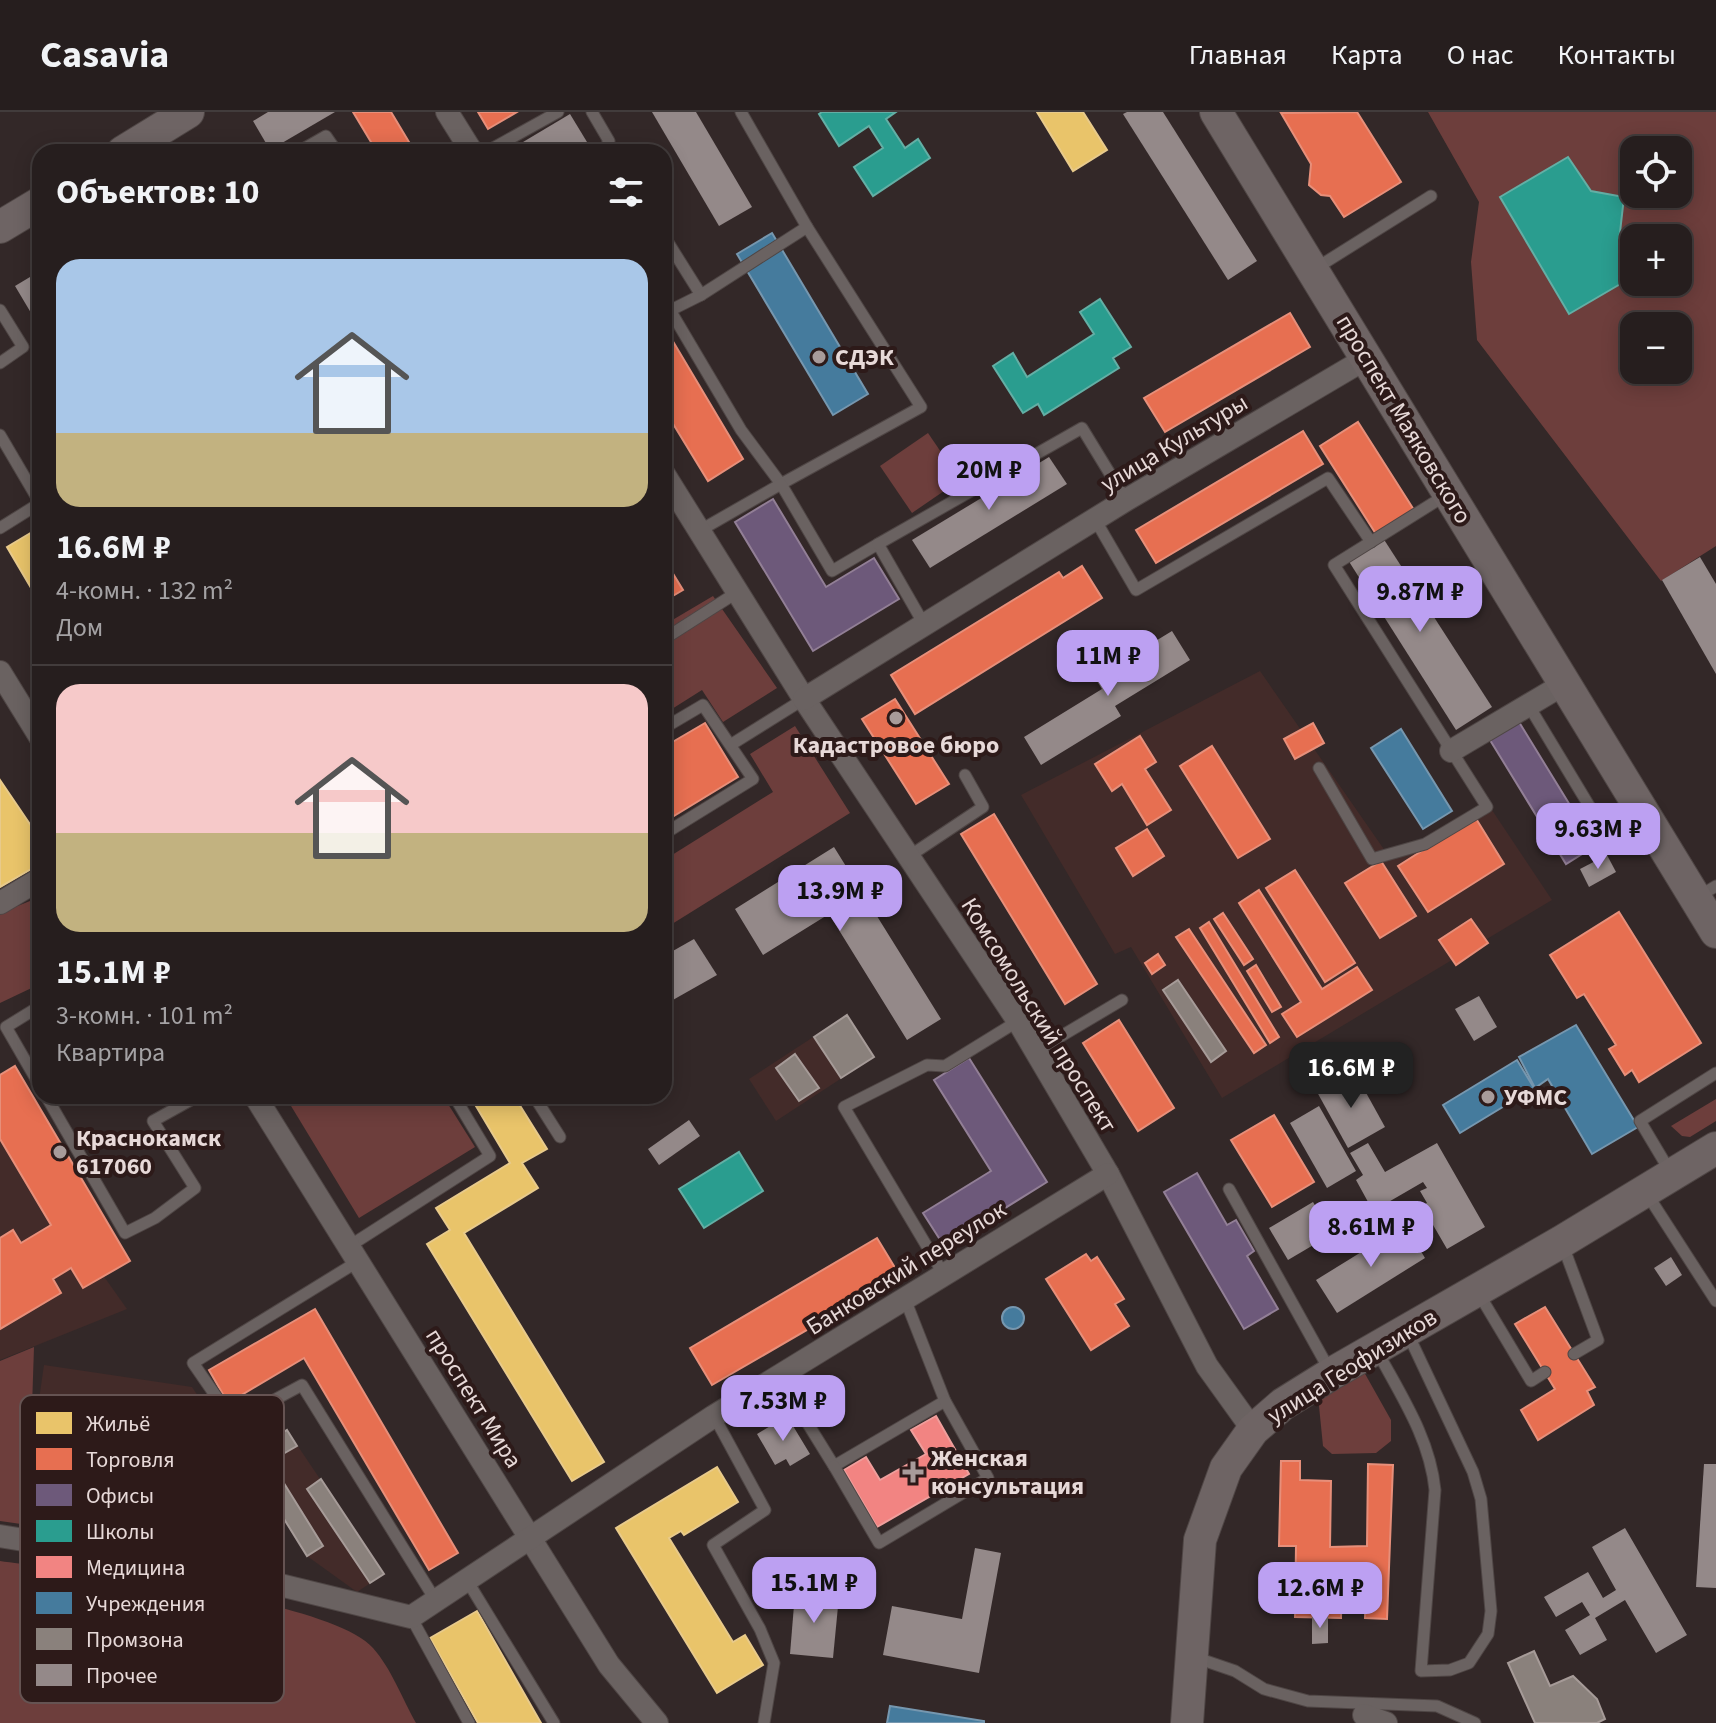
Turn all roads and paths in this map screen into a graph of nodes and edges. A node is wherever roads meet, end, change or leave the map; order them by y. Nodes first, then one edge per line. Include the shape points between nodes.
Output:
1 (188, 112) edge
2 (447, 112) edge
3 (558, 112) edge
4 (592, 112) edge
5 (741, 112) edge
6 (1216, 112) edge
7 (136, 144) edge
8 (312, 144) edge
9 (332, 144) edge
10 (467, 144) edge
11 (500, 144) edge
12 (607, 144) edge
13 (1431, 196) dead end
14 (32, 208) edge
15 (0, 227) edge
16 (807, 227) junction
17 (672, 249) edge
18 (1313, 270) junction
19 (701, 295) junction
20 (0, 310) edge
21 (672, 310) edge
22 (672, 320) edge
23 (1367, 358) junction
24 (0, 363) edge
25 (0, 435) edge
26 (781, 484) junction
27 (672, 487) edge
28 (32, 489) edge
29 (1448, 494) junction
30 (1126, 500) junction
31 (32, 508) edge
32 (1096, 521) junction
33 (0, 528) edge
34 (699, 531) junction
35 (1371, 542) junction
36 (878, 544) junction
37 (736, 593) junction
38 (925, 626) junction
39 (672, 634) edge
40 (0, 672) edge
41 (1564, 684) junction
42 (804, 699) junction
43 (1529, 706) junction
44 (672, 723) edge
45 (32, 724) edge
46 (732, 744) junction
47 (1451, 751) junction
48 (1319, 768) dead end
49 (965, 775) dead end
50 (672, 829) edge
51 (1611, 842) dead end
52 (907, 857) junction
53 (32, 884) edge
54 (1706, 892) edge
55 (0, 903) edge
56 (1716, 932) edge
57 (1122, 1000) dead end
58 (32, 1011) edge
59 (1018, 1021) junction
60 (1036, 1051) junction
61 (32, 1072) edge
62 (1716, 1073) edge
63 (51, 1104) edge
64 (184, 1104) edge
65 (260, 1104) edge
66 (459, 1104) edge
67 (539, 1104) edge
68 (560, 1137) dead end
69 (1716, 1148) edge
70 (1108, 1174) junction
71 (1659, 1183) junction
72 (1229, 1189) dead end
73 (1561, 1242) junction
74 (352, 1255) junction
75 (944, 1275) junction
76 (1477, 1290) junction
77 (905, 1299) junction
78 (1716, 1301) edge
79 (1407, 1332) junction
80 (1376, 1349) junction
81 (1574, 1354) dead end
82 (1545, 1372) dead end
83 (1331, 1374) junction
84 (779, 1377) junction
85 (216, 1395) edge
86 (283, 1395) edge
87 (945, 1401) junction
88 (714, 1416) junction
89 (1253, 1430) junction
90 (834, 1466) junction
91 (530, 1535) junction
92 (0, 1536) edge
93 (20, 1539) edge
94 (468, 1582) junction
95 (284, 1586) edge
96 (436, 1601) junction
97 (411, 1617) junction
98 (1190, 1656) junction
99 (648, 1719) edge
100 (469, 1723) edge
101 (554, 1723) edge
102 (764, 1723) edge
103 (1187, 1723) edge
104 (1475, 1723) edge

1 - 7 street
2 - 10 street
3 - 11 lane
4 - 12 lane
5 - 16 lane
6 - 18 street, проспект Маяковского
8 - 9 lane via 326,136
13 - 18 lane
14 - 15 street
16 - 19 lane
16 - 26 lane via 921,407
17 - 19 lane
18 - 23 street, проспект Маяковского
19 - 21 lane
20 - 24 lane via 23,347
22 - 26 lane
23 - 29 street, проспект Маяковского
23 - 30 street, улица Культуры
25 - 28 lane
26 - 34 lane
26 - 36 lane via 832,571
27 - 34 street, Комсомольский проспект
29 - 35 lane
29 - 41 street, проспект Маяковского
30 - 32 street, улица Культуры
30 - 36 lane via 1082,428
31 - 33 lane
32 - 35 lane via 1136,590 1328,478
32 - 38 street, улица Культуры
34 - 37 street, Комсомольский проспект
35 - 47 lane via 1334,565
36 - 38 lane
37 - 39 lane
37 - 42 street, Комсомольский проспект
38 - 42 street, улица Культуры
40 - 45 street
41 - 43 street
41 - 54 street, проспект Маяковского
42 - 46 lane
42 - 52 street, Комсомольский проспект
43 - 47 street
43 - 51 lane
44 - 46 lane via 703,705
46 - 50 lane via 753,779
47 - 48 lane via 1487,807 1425,844 1372,859
49 - 52 lane via 983,807
52 - 59 street, Комсомольский проспект
53 - 55 street
54 - 56 street, проспект Маяковского
57 - 60 lane
58 - 61 lane via 6,1027
59 - 60 street, Комсомольский проспект
59 - 75 lane via 945,1066 927,1065 844,1107
60 - 70 street, Комсомольский проспект
62 - 71 lane via 1640,1121
63 - 64 lane via 125,1233 195,1188 153,1121
65 - 74 street, проспект Мира
66 - 74 lane via 490,1156
67 - 68 lane
69 - 71 street, улица Геофизиков
70 - 75 street, Банковский переулок
70 - 89 street, Комсомольский проспект via 1207,1366
71 - 73 street, улица Геофизиков
71 - 78 lane
72 - 83 lane
73 - 76 street, улица Геофизиков
73 - 81 lane via 1598,1340
74 - 85 lane via 193,1363
74 - 91 street, проспект Мира
75 - 77 street, Банковский переулок
76 - 79 street, улица Геофизиков
76 - 82 lane via 1531,1381
77 - 84 street, Банковский переулок
77 - 87 lane
79 - 80 street, улица Геофизиков
79 - 80 lane via 1467,1453 1481,1499 1490,1593 1488,1634 1469,1663 1459,1668 1421,1671 1433,1471 1422,1436
80 - 83 street, улица Геофизиков
83 - 89 street, улица Геофизиков
84 - 88 street, Банковский переулок
84 - 90 lane
86 - 96 lane via 302,1385
87 - 90 lane
87 - 90 lane via 988,1478 879,1543
88 - 91 street, Банковский переулок
88 - 102 lane via 765,1510 713,1545 774,1663
89 - 98 street, улица Геофизиков via 1226,1468 1200,1540
91 - 94 street, Банковский переулок
91 - 99 street, проспект Мира
92 - 93 street
94 - 96 street, Банковский переулок
94 - 101 lane
95 - 97 street
96 - 97 street, Банковский переулок
97 - 100 lane
98 - 103 street, улица Геофизиков
98 - 104 lane via 1235,1671 1264,1689 1308,1701 1437,1706

